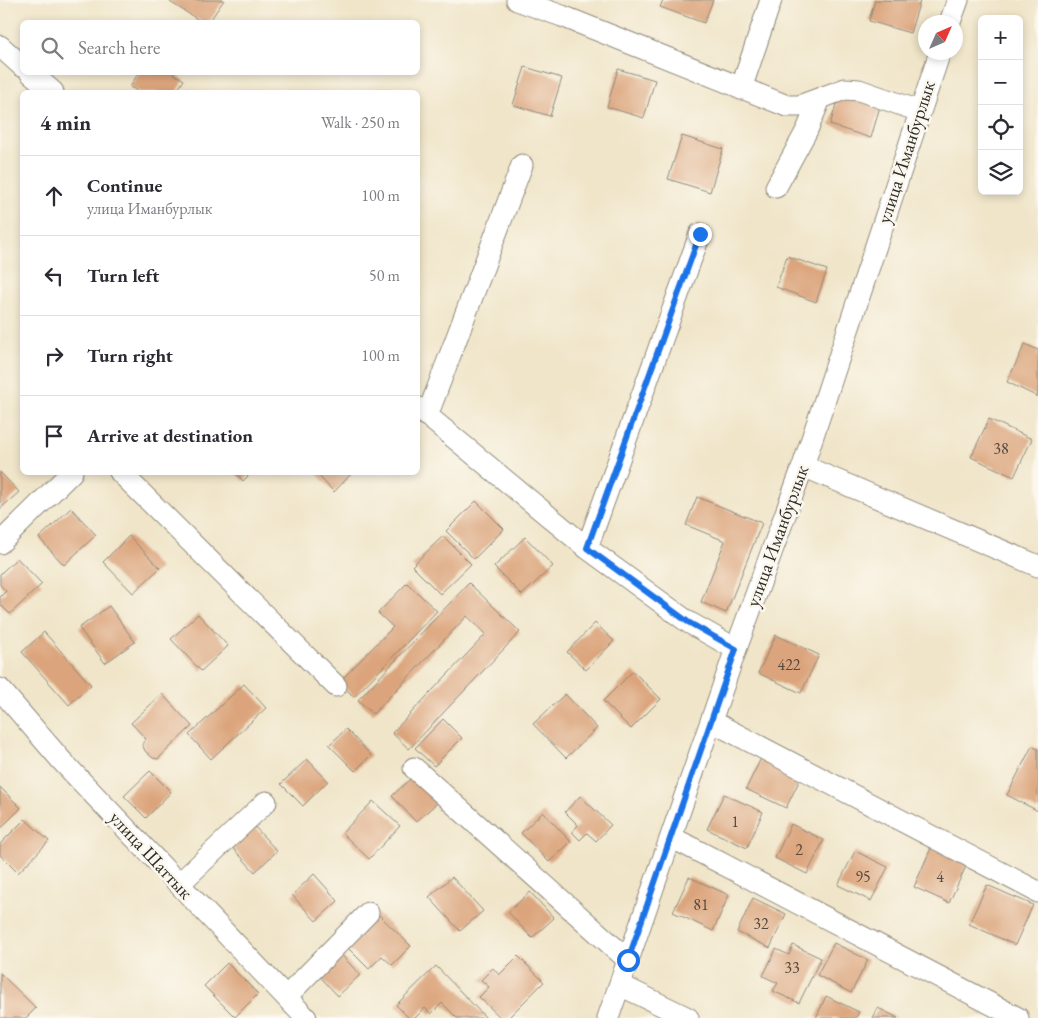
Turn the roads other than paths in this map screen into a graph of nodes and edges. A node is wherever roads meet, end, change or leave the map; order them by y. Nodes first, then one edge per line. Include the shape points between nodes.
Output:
1 (517, 0) edge
2 (771, 0) edge
3 (958, 0) edge
4 (565, 8) edge
5 (953, 15) edge
6 (0, 46) edge
7 (937, 60) edge
8 (20, 64) edge
9 (33, 75) edge
10 (741, 89) junction
11 (51, 90) edge
12 (820, 99) junction
13 (919, 111) junction
14 (522, 165) dead end
15 (776, 187) dead end
16 (700, 234) dead end
17 (422, 412) edge
18 (803, 466) junction
19 (69, 475) edge
20 (123, 475) edge
21 (0, 543) edge
22 (587, 548) junction
23 (1038, 566) edge
24 (736, 649) junction
25 (336, 686) dead end
26 (0, 689) edge
27 (711, 721) junction
28 (414, 768) dead end
29 (266, 802) dead end
30 (671, 837) junction
31 (179, 884) junction
32 (1038, 892) edge
33 (368, 913) dead end
34 (628, 960) junction
35 (620, 985) junction
36 (286, 997) junction
37 (306, 1018) edge
38 (608, 1018) edge
39 (688, 1018) edge
40 (1018, 1018) edge

1 - 4 street
2 - 10 street
3 - 5 street
4 - 10 street
6 - 8 street
7 - 13 street, улица Иманбурлык
9 - 11 street
10 - 12 street via 787,106
12 - 13 street via 845,89 859,90
12 - 15 street
13 - 18 street, улица Иманбурлык
14 - 17 street
16 - 22 street
17 - 22 street
18 - 23 street
18 - 24 street, улица Иманбурлык
19 - 21 street
20 - 25 street
22 - 24 street via 688,622
24 - 27 street, улица Иманбурлык
26 - 31 street, улица Шаттык via 61,760
27 - 30 street, улица Иманбурлык
27 - 32 street
28 - 34 street
29 - 31 street
30 - 34 street, улица Иманбурлык
30 - 40 street
31 - 36 street, улица Шаттык
33 - 36 street
34 - 35 street, улица Иманбурлык
35 - 38 street, улица Иманбурлык
35 - 39 street
36 - 37 street, улица Шаттык

